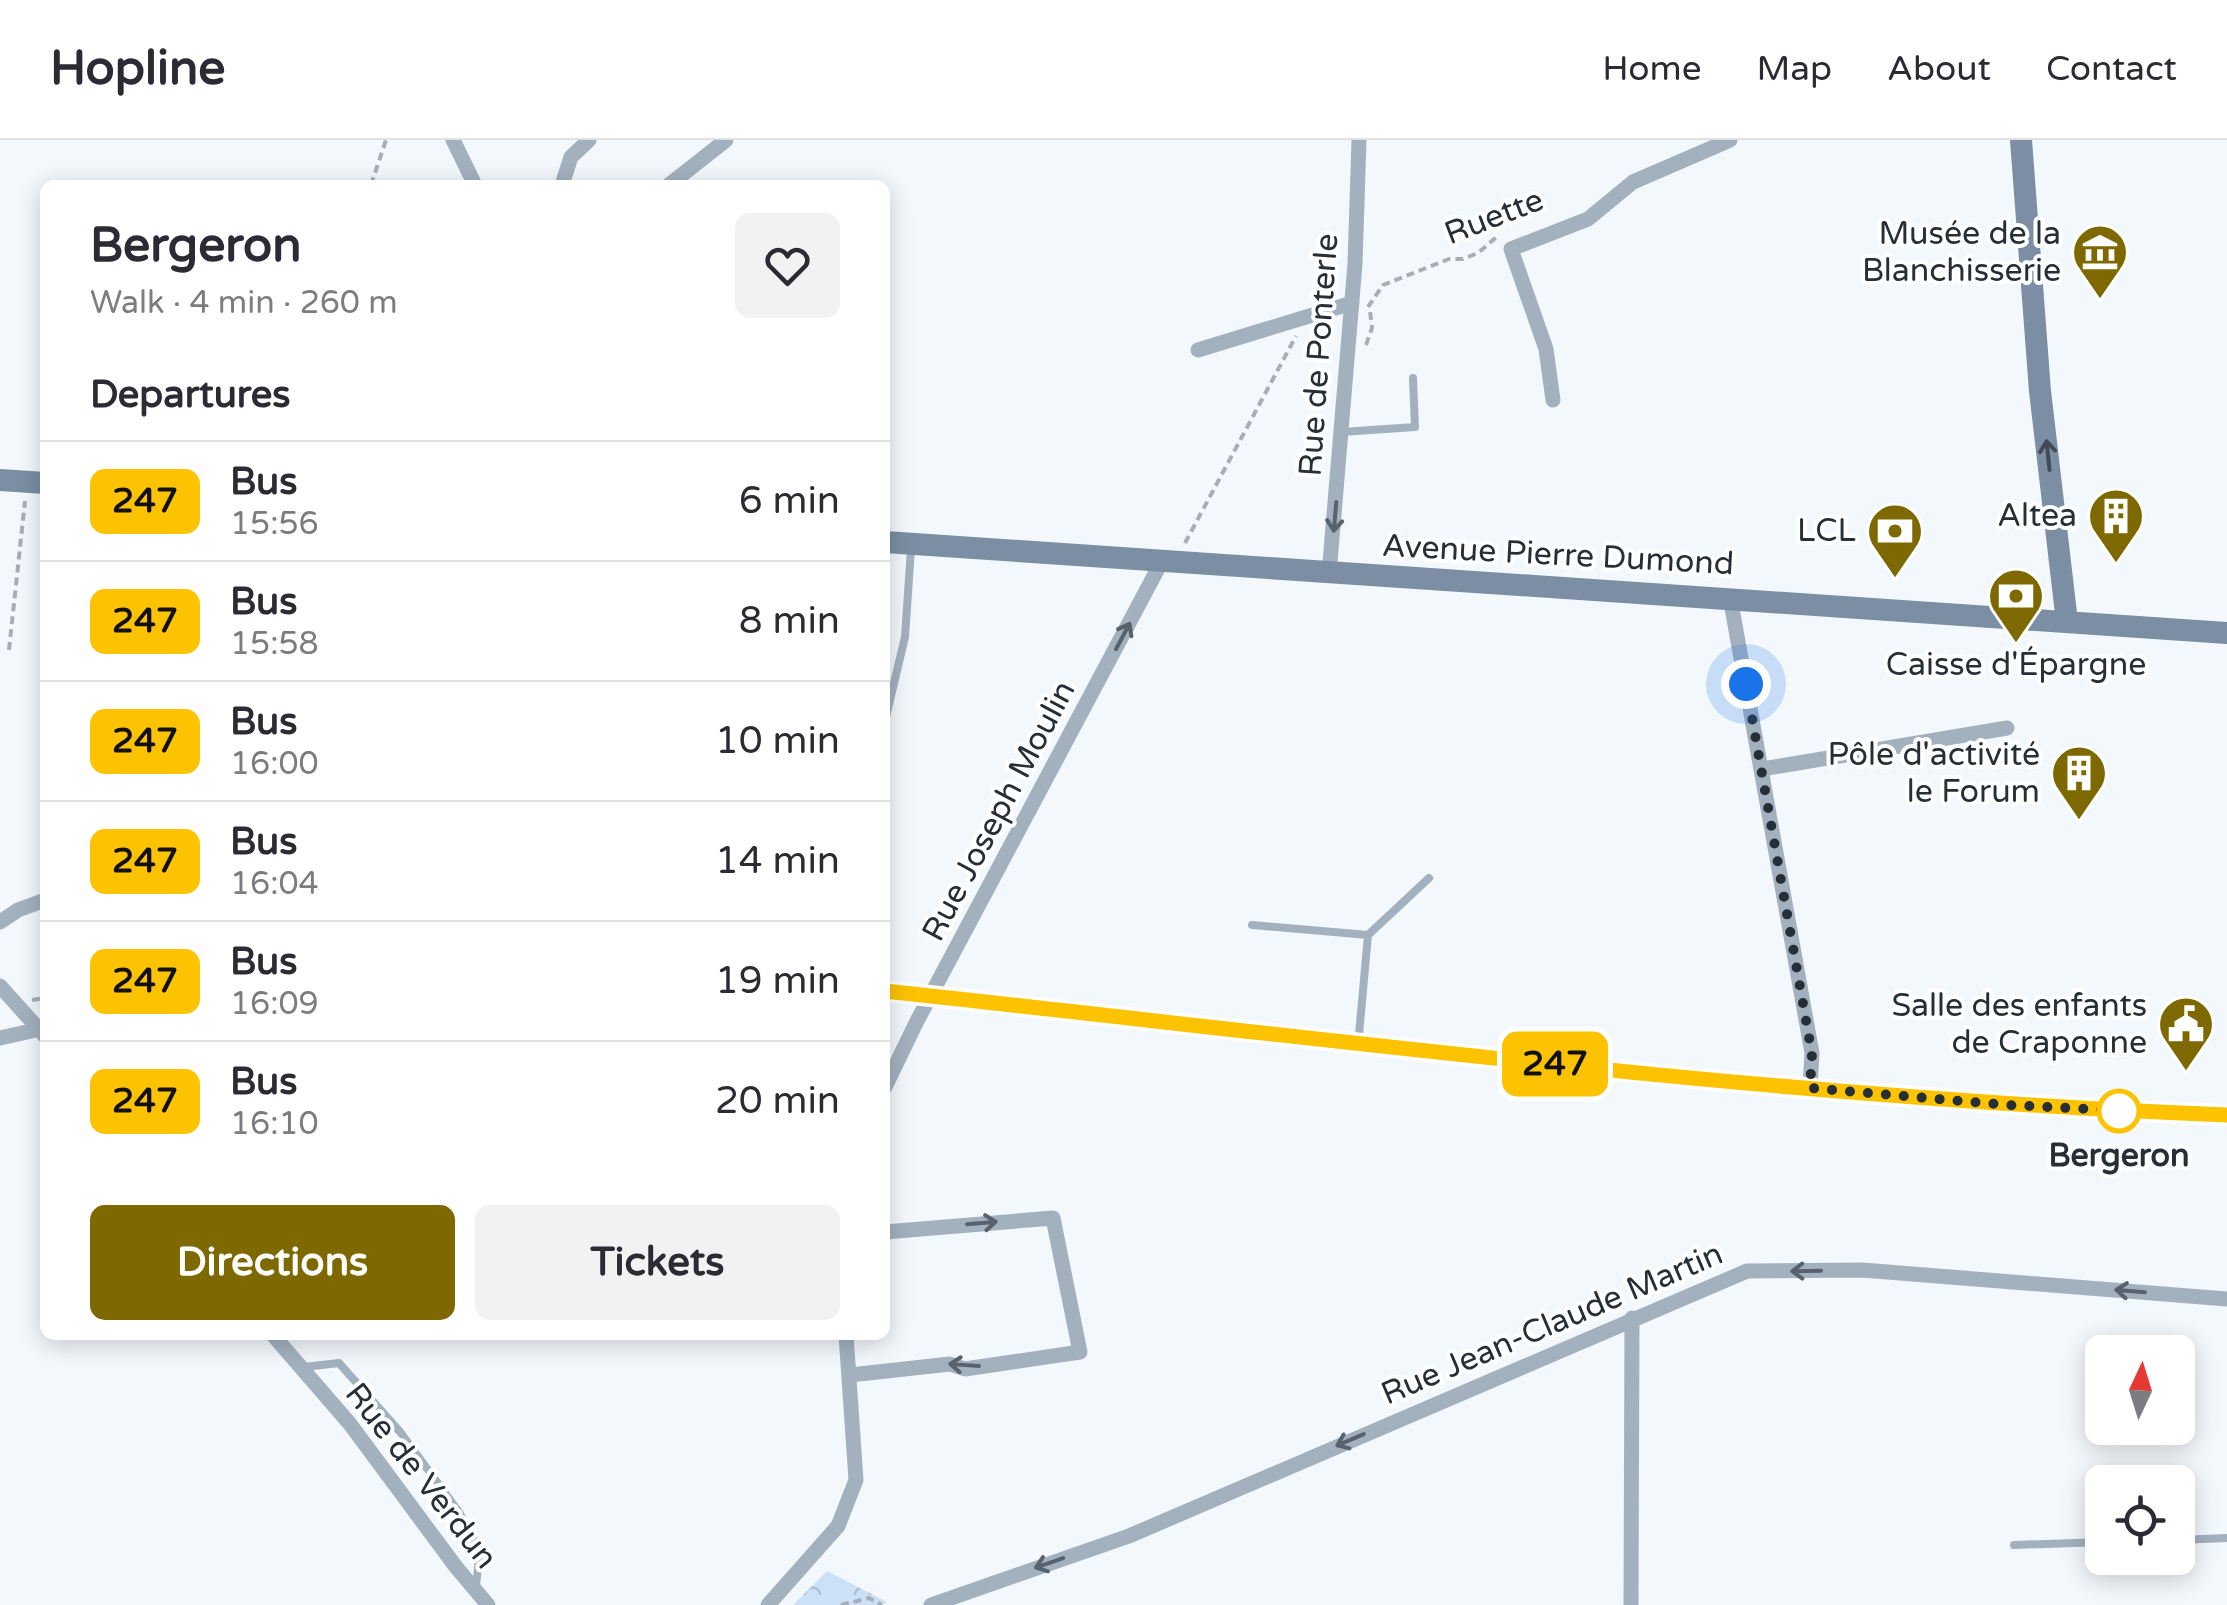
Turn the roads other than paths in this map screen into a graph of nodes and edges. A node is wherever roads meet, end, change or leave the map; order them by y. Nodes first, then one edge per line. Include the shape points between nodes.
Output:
1 (453, 140) edge
2 (589, 140) edge
3 (726, 140) edge
4 (1359, 140) edge
5 (1730, 140) edge
6 (2021, 140) edge
7 (473, 180) edge
8 (564, 180) edge
9 (675, 180) edge
10 (1352, 310) junction
11 (1198, 350) dead end
12 (1414, 378) dead end
13 (1553, 400) dead end
14 (1342, 432) junction
15 (0, 480) edge
16 (36, 482) edge
17 (890, 542) edge
18 (912, 544) junction
19 (1170, 562) junction
20 (1329, 574) junction
21 (1730, 597) junction
22 (2067, 622) junction
23 (2227, 633) edge
24 (890, 699) edge
25 (2008, 728) dead end
26 (1762, 769) junction
27 (1430, 878) dead end
28 (40, 902) edge
29 (0, 922) edge
30 (1252, 924) dead end
31 (1368, 934) junction
32 (0, 986) edge
33 (890, 992) edge
34 (931, 997) junction
35 (40, 1028) edge
36 (40, 1031) edge
37 (0, 1038) edge
38 (1358, 1046) junction
39 (890, 1077) edge
40 (1810, 1088) junction
41 (2227, 1114) edge
42 (890, 1232) edge
43 (2227, 1299) edge
44 (1632, 1318) junction
45 (277, 1340) edge
46 (846, 1340) edge
47 (298, 1367) junction
48 (850, 1375) junction
49 (2227, 1538) edge
50 (2195, 1539) edge
51 (2085, 1543) edge
52 (2014, 1545) dead end
53 (476, 1591) junction
54 (488, 1605) edge
55 (768, 1605) edge
56 (932, 1605) edge
57 (1631, 1605) edge

1 - 7 street
2 - 8 street via 571,157
3 - 9 street
4 - 10 street, Rue de Ponterle
5 - 13 street via 1633,182 1588,219 1512,249 1546,349
22 -> 6 main road
10 - 11 street via 1307,316
10 - 14 street, Rue de Ponterle
12 - 14 lane via 1415,427
14 -> 20 street, Rue de Ponterle
15 - 16 main road
17 - 18 main road, Avenue Pierre Dumond
18 - 19 main road, Avenue Pierre Dumond
18 - 24 lane via 905,637
19 - 20 main road, Avenue Pierre Dumond
34 -> 19 street, Rue Joseph Moulin
20 - 21 main road, Avenue Pierre Dumond
21 - 22 main road, Avenue Pierre Dumond
21 - 26 street
22 - 23 main road, Avenue Pierre Dumond
25 - 26 street
26 - 40 street via 1812,1054
27 - 31 lane
28 - 29 street
30 - 31 lane
31 - 38 lane
32 - 35 street
33 - 34 street
34 - 38 street
34 - 39 street, Rue Joseph Moulin
36 - 37 street
38 - 40 street
40 - 41 street
42 -> 48 street via 1053,1218 1080,1352 965,1369 950,1364
43 -> 44 street, Rue Jean-Claude Martin via 1862,1270 1747,1272
44 -> 56 street, Rue Jean-Claude Martin via 1129,1536
44 - 57 street
45 - 47 street, Rue de Verdun
46 - 48 street
47 - 53 street, Rue de Verdun via 350,1424
47 - 53 lane via 339,1364 401,1433 480,1550
48 - 55 street via 856,1480 848,1503 838,1526
49 - 50 lane
51 - 52 lane
53 - 54 street, Rue de Verdun

